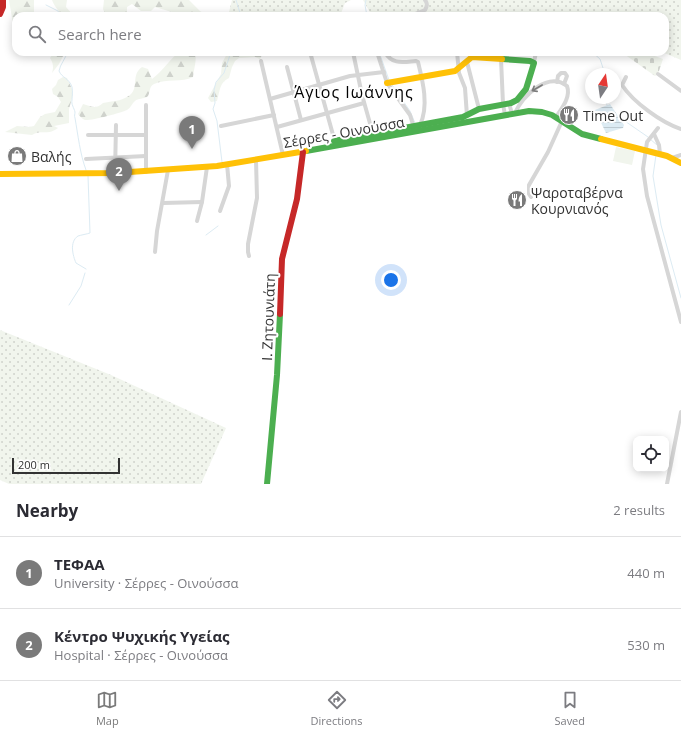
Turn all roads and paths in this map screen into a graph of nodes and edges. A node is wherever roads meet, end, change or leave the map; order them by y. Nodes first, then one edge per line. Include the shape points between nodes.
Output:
1 (3, 0) edge
2 (425, 0) edge
3 (420, 12) edge
4 (0, 14) edge
5 (311, 56) edge
6 (354, 56) edge
7 (378, 56) edge
8 (387, 56) edge
9 (457, 56) edge
10 (534, 56) edge
11 (501, 59) junction
12 (261, 61) dead end
13 (532, 61) junction
14 (467, 62) junction
15 (287, 67) dead end
16 (459, 69) junction
17 (384, 72) junction
18 (358, 74) junction
19 (658, 74) dead end
20 (421, 76) junction
21 (626, 77) dead end
22 (557, 82) junction
23 (387, 83) junction
24 (564, 84) junction
25 (319, 85) junction
26 (681, 91) edge
27 (293, 92) junction
28 (270, 99) junction
29 (364, 103) junction
30 (506, 103) junction
31 (146, 105) dead end
32 (479, 109) junction
33 (327, 114) junction
34 (514, 114) junction
35 (274, 115) junction
36 (505, 115) junction
37 (467, 116) junction
38 (556, 117) junction
39 (301, 120) junction
40 (562, 121) junction
41 (116, 125) dead end
42 (221, 126) dead end
43 (416, 128) junction
44 (658, 128) dead end
45 (277, 129) junction
46 (681, 129) edge
47 (272, 133) dead end
48 (373, 134) junction
49 (88, 135) dead end
50 (115, 135) junction
51 (146, 135) junction
52 (651, 137) junction
53 (335, 143) junction
54 (648, 151) junction
55 (303, 152) junction
56 (660, 154) junction
57 (283, 155) junction
58 (681, 155) edge
59 (146, 156) junction
60 (669, 157) junction
61 (115, 158) junction
62 (86, 159) dead end
63 (256, 160) junction
64 (681, 163) edge
65 (227, 164) junction
66 (207, 167) junction
67 (168, 170) junction
68 (146, 172) junction
69 (115, 173) junction
70 (0, 174) edge
71 (531, 197) dead end
72 (202, 202) junction
73 (163, 203) junction
74 (220, 211) dead end
75 (197, 221) dead end
76 (155, 252) dead end
77 (249, 256) dead end
78 (681, 322) edge
79 (681, 412) edge
80 (267, 484) edge
81 (667, 484) edge

1 - 4 street
2 - 3 street via 427,6
5 - 25 street
6 - 18 street
7 - 17 street
8 - 20 street via 397,62 416,61
9 - 16 street
10 - 13 street
11 - 13 street
11 - 14 street via 472,57
11 - 30 street
12 - 28 street
13 - 30 street via 526,89 515,102
14 - 16 street
14 - 32 street
15 - 27 street
16 - 20 street
16 - 37 street via 465,88
17 - 18 street
17 - 23 street
18 - 25 street
18 - 29 street
19 - 26 street
20 - 23 street
20 - 43 street via 424,111
21 - 46 street via 622,85 631,97 661,120
22 - 24 street
22 - 24 street via 558,76 565,73 567,76
22 -> 34 street via 546,83 532,90
23 - 43 street
24 - 38 street via 568,89 568,96
25 - 27 street
25 - 33 street
27 - 28 street
27 - 39 street
28 - 35 street
29 - 33 street
29 - 48 street
30 - 32 street
30 - 34 street
30 - 36 street
31 - 51 street
32 - 37 street
33 - 39 street
33 - 53 street
34 - 36 street, Σέρρες - Οινούσσα
34 - 38 street, Σέρρες - Οινούσσα via 538,111
35 - 42 street
35 - 45 street
36 - 43 street, Σέρρες - Οινούσσα
37 - 43 street
38 - 40 street, Σέρρες - Οινούσσα
39 - 45 street
40 - 54 street, Σέρρες - Οινούσσα via 582,134
40 - 71 street via 529,185
41 - 50 street
43 - 48 street
43 - 53 street, Σέρρες - Οινούσσα
44 - 52 street
45 - 47 street
45 - 57 street
48 - 53 street
49 - 50 street
50 - 51 street
50 - 61 street
51 - 59 street
52 - 54 street
52 - 56 street via 660,145
53 - 55 street, Σέρρες - Οινούσσα
54 - 56 street, Σέρρες - Οινούσσα
54 - 78 street via 643,170 647,196
55 - 57 street, Σέρρες - Οινούσσα
55 - 80 street, Ι. Ζητουνιάτη via 297,199 282,259 278,375
56 - 60 street, Σέρρες - Οινούσσα
57 - 63 street, Σέρρες - Οινούσσα
58 - 60 street
59 - 61 street
59 - 68 street
60 - 64 street, Σέρρες - Οινούσσα
61 - 62 street
61 - 69 street
63 - 65 street, Σέρρες - Οινούσσα
63 - 77 street via 256,198 248,244
65 - 66 street, Σέρρες - Οινούσσα
65 - 74 street via 229,186
66 - 67 street, Σέρρες - Οινούσσα
66 - 72 street
67 - 68 street, Σέρρες - Οινούσσα
67 - 73 street
68 - 69 street, Σέρρες - Οινούσσα
69 - 70 street, Σέρρες - Οινούσσα
72 - 73 street
72 - 75 street
73 - 76 street
79 - 81 street

